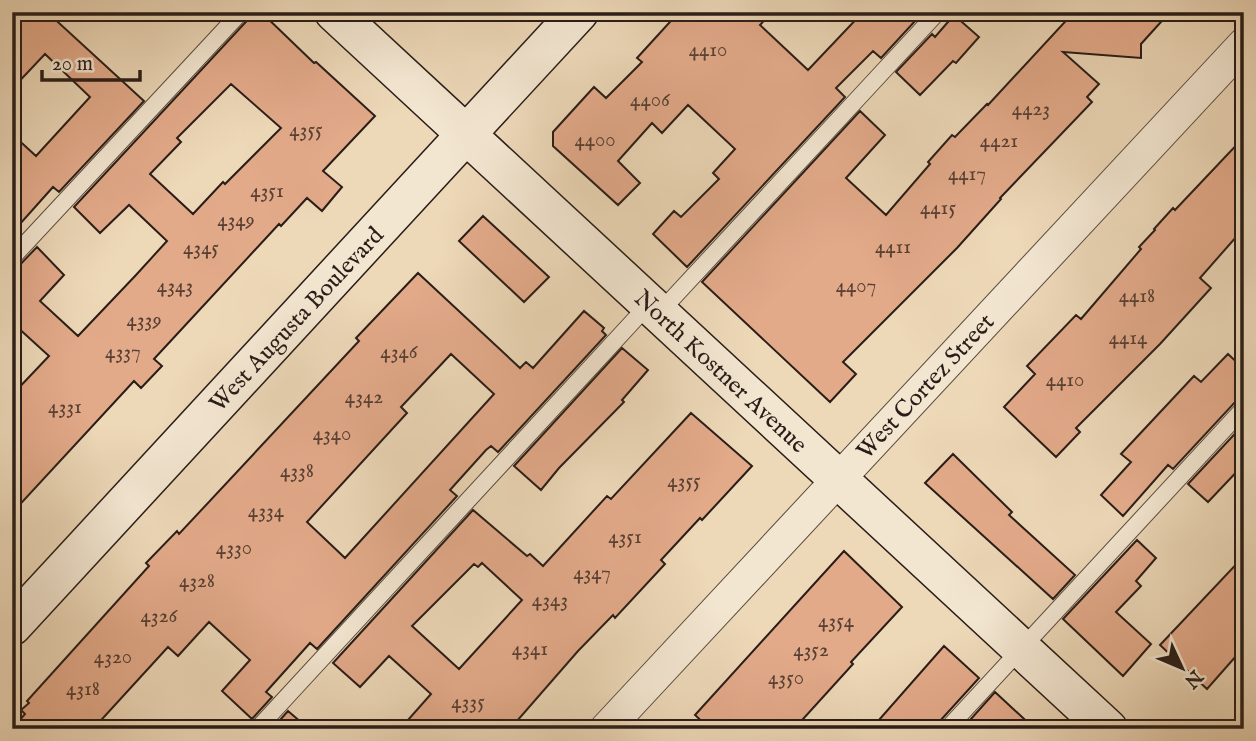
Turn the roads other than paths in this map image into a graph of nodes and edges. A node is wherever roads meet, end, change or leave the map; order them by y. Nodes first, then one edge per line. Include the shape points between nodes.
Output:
1 (241, 12) edge
2 (334, 12) edge
3 (579, 12) edge
4 (938, 12) edge
5 (1244, 44) edge
6 (466, 134) junction
7 (12, 258) edge
8 (653, 309) junction
9 (1244, 408) edge
10 (838, 480) junction
11 (12, 626) edge
12 (1021, 649) junction
13 (257, 729) edge
14 (606, 729) edge
15 (947, 729) edge
16 (1108, 729) edge

1 - 7 lane
2 - 6 street, North Kostner Avenue
3 - 6 street, West Augusta Boulevard
4 - 8 lane
5 - 10 street, West Cortez Street
6 - 8 street, North Kostner Avenue
6 - 11 street, West Augusta Boulevard
8 - 10 street, North Kostner Avenue
8 - 13 lane
9 - 12 lane
10 - 12 street, North Kostner Avenue
10 - 14 street, West Cortez Street
12 - 15 lane
12 - 16 street, North Kostner Avenue

